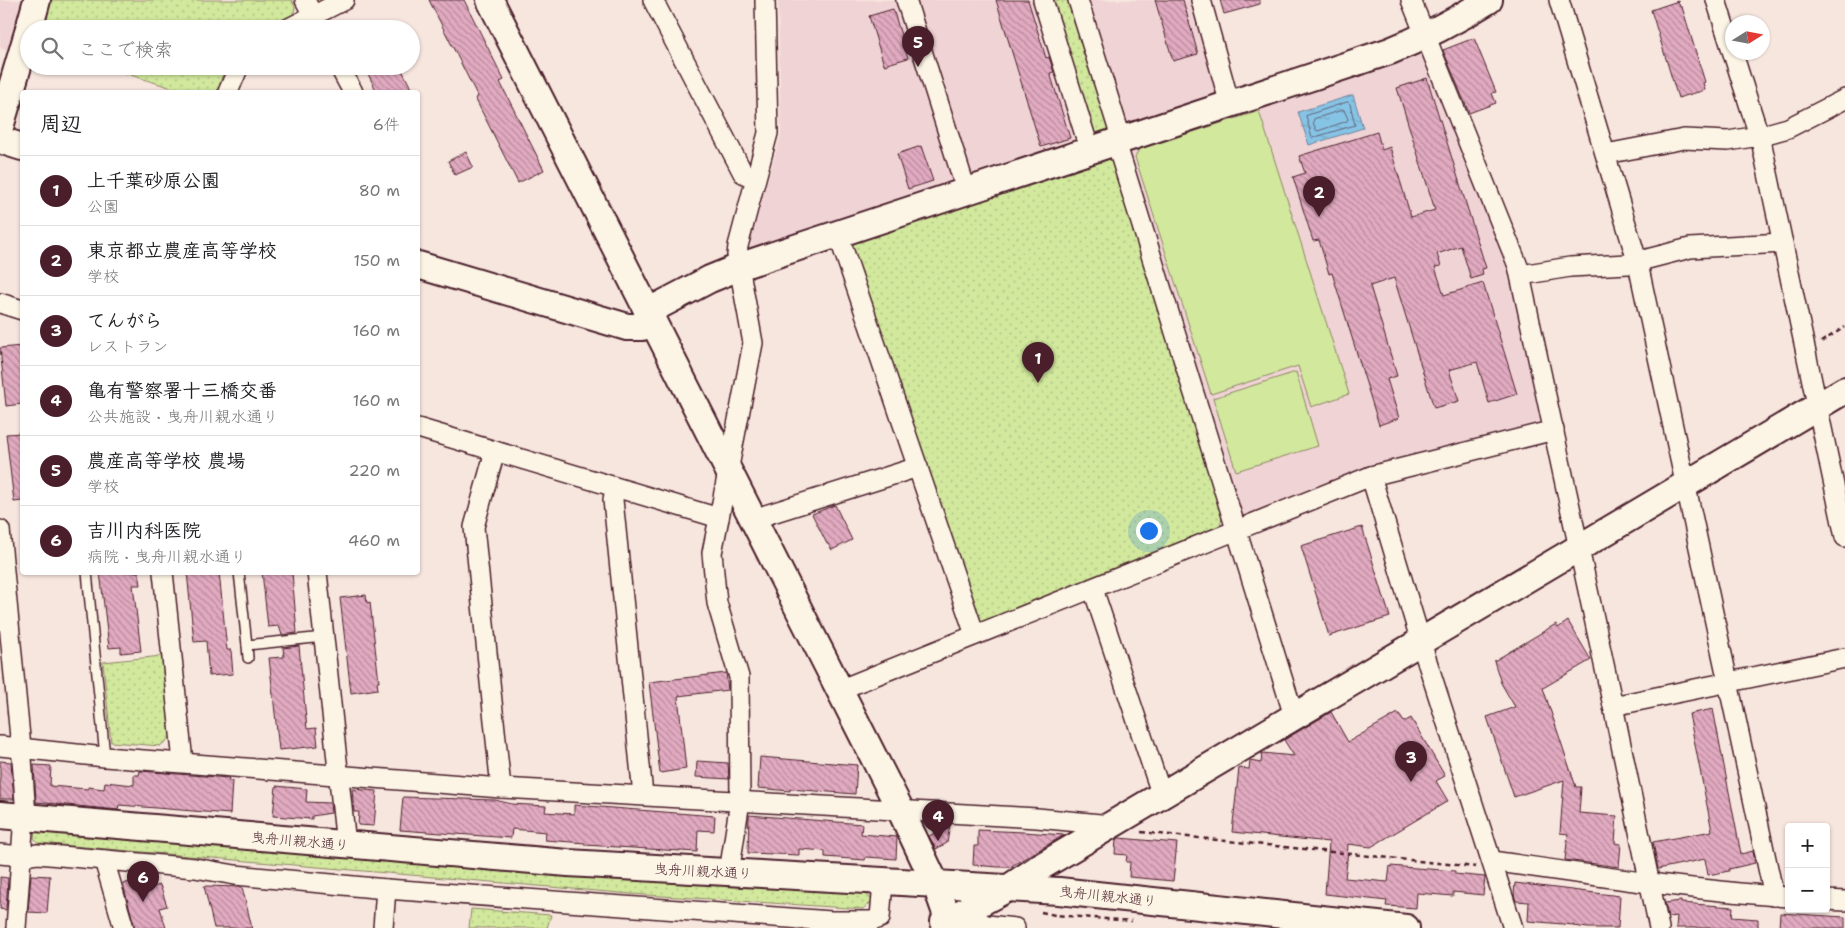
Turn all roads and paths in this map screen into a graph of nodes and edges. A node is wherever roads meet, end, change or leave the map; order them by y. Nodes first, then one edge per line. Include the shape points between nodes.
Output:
1 (37, 0) edge
2 (344, 0) edge
3 (490, 0) edge
4 (653, 0) edge
5 (765, 0) edge
6 (906, 0) edge
7 (1043, 0) edge
8 (1078, 0) edge
9 (1201, 0) edge
10 (1411, 0) edge
11 (1489, 0) edge
12 (1559, 0) edge
13 (1716, 0) edge
14 (313, 15) edge
15 (31, 20) edge
16 (1426, 36) junction
17 (20, 59) edge
18 (235, 75) edge
19 (344, 75) edge
20 (229, 90) edge
21 (352, 90) edge
22 (1845, 100) edge
23 (1230, 105) junction
24 (0, 126) edge
25 (1759, 136) junction
26 (0, 140) edge
27 (1119, 141) junction
28 (20, 146) edge
29 (1090, 151) junction
30 (1606, 154) junction
31 (755, 179) junction
32 (966, 193) junction
33 (838, 234) junction
34 (1783, 243) junction
35 (1638, 261) junction
36 (420, 265) edge
37 (739, 267) junction
38 (1521, 275) junction
39 (0, 303) edge
40 (20, 309) edge
41 (650, 318) junction
42 (1845, 327) edge
43 (1816, 345) dead end
44 (1845, 390) edge
45 (1817, 406) junction
46 (420, 429) edge
47 (1554, 430) junction
48 (495, 451) junction
49 (918, 466) junction
50 (728, 471) junction
51 (1371, 476) junction
52 (1686, 485) junction
53 (615, 488) junction
54 (719, 518) junction
55 (753, 519) junction
56 (1844, 528) edge
57 (0, 530) edge
58 (1236, 530) junction
59 (1579, 547) junction
60 (87, 575) edge
61 (163, 575) edge
62 (239, 575) edge
63 (317, 575) edge
64 (1093, 589) junction
65 (975, 635) junction
66 (324, 637) junction
67 (1421, 642) junction
68 (247, 645) junction
69 (248, 658) dead end
70 (1845, 658) edge
71 (1727, 683) junction
72 (839, 690) junction
73 (1613, 706) junction
74 (1294, 716) junction
75 (0, 746) edge
76 (21, 748) junction
77 (105, 757) junction
78 (183, 762) junction
79 (339, 776) junction
80 (501, 788) junction
81 (643, 796) junction
82 (1162, 796) junction
83 (740, 801) junction
84 (901, 811) junction
85 (17, 816) edge
86 (1111, 825) junction
87 (1136, 831) dead end
88 (346, 845) junction
89 (0, 854) edge
90 (22, 856) junction
91 (104, 860) junction
92 (1493, 865) junction
93 (729, 873) junction
94 (883, 882) junction
95 (1651, 883) junction
96 (936, 885) junction
97 (1010, 887) junction
98 (386, 888) junction
99 (1781, 897) edge
100 (1830, 900) edge
101 (1845, 901) edge
102 (941, 924) edge
103 (980, 926) edge
104 (16, 928) edge
105 (124, 928) edge
106 (383, 928) edge
107 (1015, 928) edge
108 (1406, 928) edge
109 (1512, 928) edge
110 (1659, 928) edge

1 - 15 street
2 - 14 street
3 - 41 street
4 - 31 street via 742,173
5 - 31 street via 768,133
6 - 32 street
7 - 29 street
8 - 27 street
9 - 23 street
10 - 16 street
11 - 16 street
12 - 30 street
13 - 25 street
16 - 23 street
16 - 38 street
17 - 24 street
18 - 20 street
19 - 21 street
22 - 25 street via 1788,128
23 - 27 street
25 - 30 street via 1728,141 1684,139
25 - 34 street
26 - 28 street
27 - 29 street
27 - 58 street
29 - 32 street
30 - 35 street
31 - 37 street via 738,246
32 - 33 street
33 - 37 street
33 - 49 street
34 - 35 street via 1690,248
34 - 45 street
35 - 38 street
35 - 52 street
36 - 41 street via 627,327 642,327
37 - 41 street via 710,279
37 - 50 street via 753,343
38 - 47 street
39 - 40 street
41 - 50 street
42 - 43 path
44 - 45 street
45 - 52 street
45 - 56 street
46 - 48 street
47 - 51 street
47 - 59 street
48 - 53 street
48 - 80 street via 474,527
49 - 55 street
49 - 65 street
50 - 54 street
50 - 55 street
51 - 58 street
51 - 67 street
52 - 59 street
52 - 71 street
53 - 54 street
53 - 81 street via 613,500
54 - 83 street via 712,553 717,603 739,677
55 - 72 street
57 - 76 street
58 - 64 street
58 - 74 street
59 - 67 street
59 - 73 street
60 - 77 lane
61 - 78 street
62 - 68 lane
63 - 66 street
64 - 65 street
64 - 82 street
65 - 72 street
66 - 68 lane
66 - 79 street
67 - 74 street
67 - 92 street
68 - 69 lane
70 - 71 street
71 - 73 street
71 - 99 street
72 - 84 street
73 - 95 street
74 - 82 street
75 - 76 street
76 - 77 street
76 - 85 street
77 - 78 street
78 - 79 street
79 - 80 street
79 - 88 street
80 - 81 street
81 - 83 street
82 - 86 street
83 - 84 street
83 - 93 street
84 - 86 street
84 - 96 street
85 - 88 street, 曳舟川親水通り
85 - 90 street
86 - 97 street
87 - 92 path
88 - 93 street, 曳舟川親水通り
89 - 90 street
90 - 91 street via 38,854
90 - 104 street
91 - 98 street
91 - 105 street
92 - 95 street
92 - 109 street
93 - 94 street, 曳舟川親水通り
94 - 96 street, 曳舟川親水通り
94 - 98 street via 880,918 872,921
95 - 99 street
95 - 110 street
96 - 97 street, 曳舟川親水通り
96 - 102 street
97 - 102 street
97 - 108 street, 曳舟川親水通り
98 - 106 street
100 - 101 street
102 - 103 street
103 - 107 street

